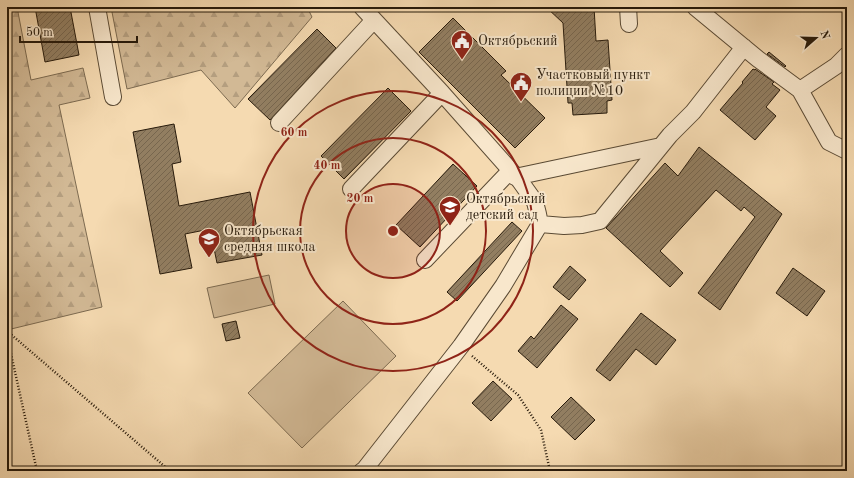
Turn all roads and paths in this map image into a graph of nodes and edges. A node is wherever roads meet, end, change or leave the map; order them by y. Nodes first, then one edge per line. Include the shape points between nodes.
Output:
1 (97, 7) edge
2 (362, 7) edge
3 (628, 7) edge
4 (695, 7) edge
5 (374, 20) junction
6 (629, 24) dead end
7 (744, 47) junction
8 (847, 55) edge
9 (800, 90) junction
10 (442, 93) junction
11 (113, 97) dead end
12 (279, 123) dead end
13 (662, 146) junction
14 (847, 151) edge
15 (513, 174) junction
16 (351, 189) dead end
17 (540, 224) junction
18 (425, 260) dead end
19 (7, 331) edge
20 (7, 336) edge
21 (461, 346) junction
22 (37, 471) edge
23 (170, 471) edge
24 (363, 471) edge
25 (550, 471) edge

1 - 11 street
2 - 5 street
3 - 6 street
4 - 7 street
5 - 10 street
5 - 12 street
7 - 9 street
7 - 13 street via 693,112
8 - 9 street via 836,66
9 - 14 street via 829,142
10 - 15 street
10 - 16 street
13 - 15 street
13 - 17 street via 600,221 564,226
15 - 17 street via 535,202
15 - 18 street
17 - 21 street via 503,286
19 - 23 path
20 - 22 path
21 - 24 street
21 - 25 path via 518,395 541,430

